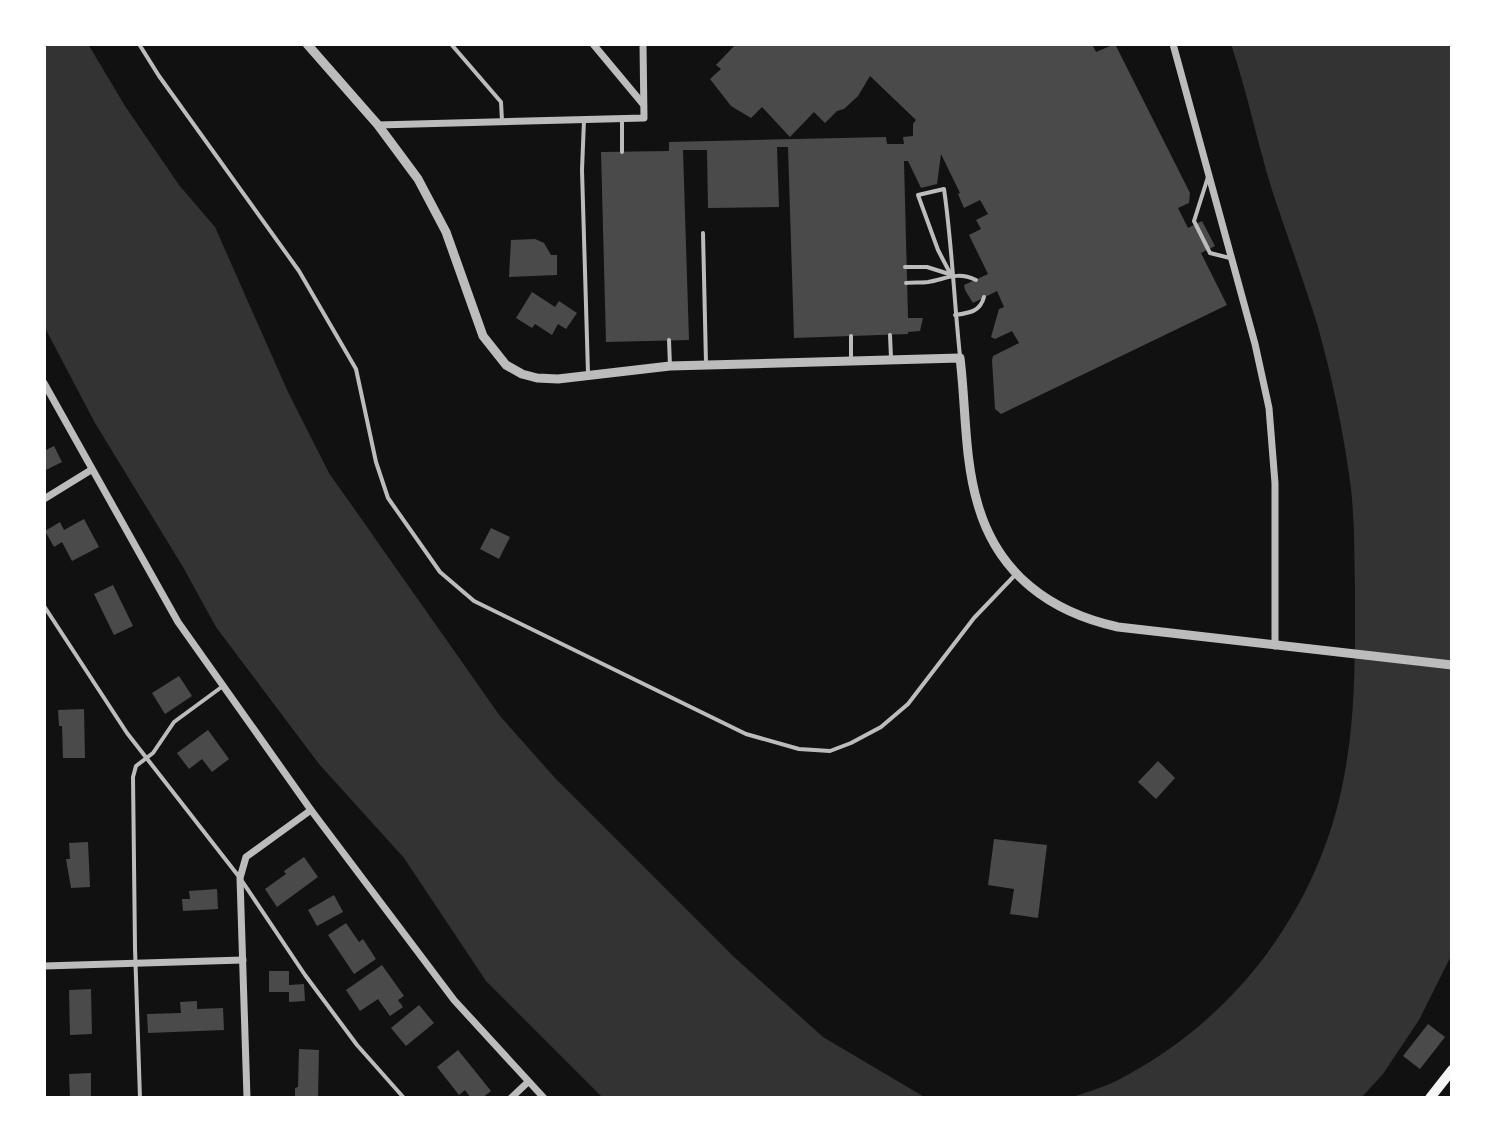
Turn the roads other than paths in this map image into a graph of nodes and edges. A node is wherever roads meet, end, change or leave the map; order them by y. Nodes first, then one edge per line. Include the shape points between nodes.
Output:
1 (139, 44) edge
2 (307, 44) edge
3 (451, 44) edge
4 (593, 44) edge
5 (643, 44) edge
6 (1173, 44) edge
7 (644, 104) junction
8 (622, 119) junction
9 (584, 120) junction
10 (502, 121) junction
11 (378, 125) junction
12 (622, 152) dead end
13 (1209, 174) junction
14 (703, 233) dead end
15 (1231, 258) junction
16 (905, 267) dead end
17 (951, 275) junction
18 (976, 280) dead end
19 (906, 283) dead end
20 (984, 297) dead end
21 (955, 315) junction
22 (890, 335) dead end
23 (851, 336) dead end
24 (669, 340) dead end
25 (960, 358) junction
26 (891, 360) junction
27 (851, 361) junction
28 (706, 365) junction
29 (670, 366) junction
30 (588, 376) junction
31 (44, 383) edge
32 (91, 470) junction
33 (44, 499) edge
34 (1016, 574) junction
35 (44, 606) edge
36 (1275, 646) junction
37 (1452, 665) edge
38 (223, 686) junction
39 (144, 757) junction
40 (311, 810) junction
41 (240, 878) junction
42 (243, 960) junction
43 (135, 963) junction
44 (44, 966) edge
45 (1452, 1070) edge
46 (528, 1082) junction
47 (140, 1098) edge
48 (247, 1098) edge
49 (404, 1098) edge
50 (511, 1098) edge
51 (544, 1098) edge
52 (1430, 1098) edge

1 - 34 lane via 299,271 356,369 388,498 440,572 474,601 746,734 799,749 830,751 881,727 908,704 974,618
2 - 11 street
3 - 10 lane via 501,102
4 - 7 street
5 - 7 street
6 - 13 street
7 - 8 street via 644,118
8 - 9 street
8 - 12 lane
9 - 10 street
9 - 30 lane
10 - 11 street
11 - 30 street via 432,202 483,336 506,365 537,378
13 - 15 street
13 - 15 lane via 1194,221 1210,253
14 - 28 lane
15 - 36 street via 1264,382 1273,439
16 - 17 lane
17 - 17 lane via 944,189 918,195 938,250
17 - 18 lane
17 - 19 lane
17 - 21 lane
20 - 21 lane via 975,312
21 - 25 lane
22 - 26 lane
23 - 27 lane
24 - 29 lane
25 - 26 street
25 - 34 street via 978,504 998,550
26 - 27 street
27 - 28 street
28 - 29 street
29 - 30 street
31 - 32 street
32 - 33 street
32 - 38 street via 178,622
34 - 36 street via 1053,604 1091,621
35 - 39 lane
36 - 37 street
38 - 39 lane via 174,722 153,753
38 - 40 street
39 - 41 lane
39 - 43 lane via 133,777
40 - 41 street via 246,857
40 - 46 street via 454,1000
41 - 42 street
41 - 49 lane via 357,1045
42 - 43 street
42 - 48 street
43 - 44 street
43 - 47 lane
45 - 52 main road
46 - 50 street
46 - 51 street

